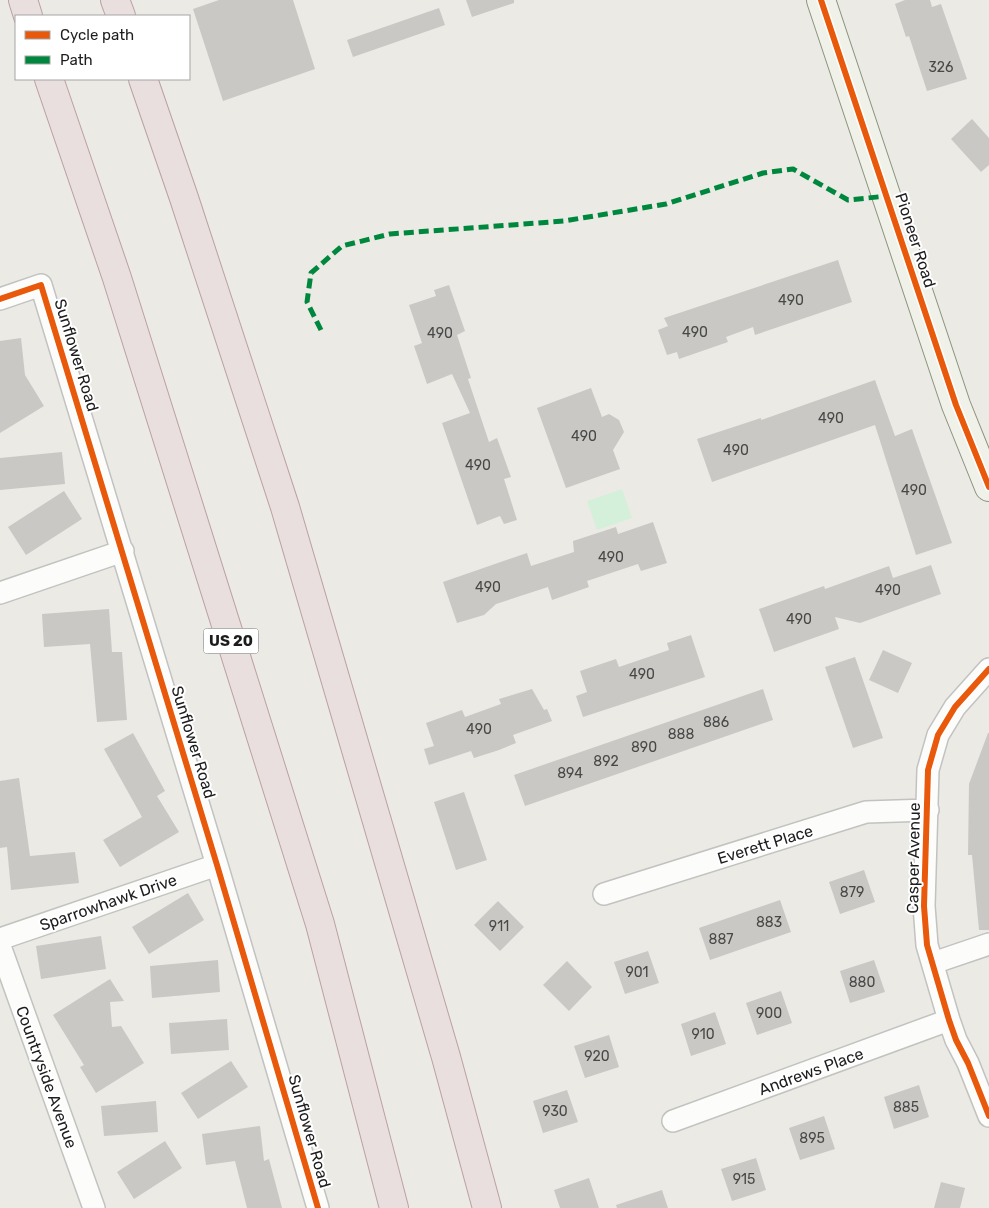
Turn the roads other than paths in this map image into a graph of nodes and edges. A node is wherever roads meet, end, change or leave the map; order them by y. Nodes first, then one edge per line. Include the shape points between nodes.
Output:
1 (23, 0) edge
2 (115, 0) edge
3 (821, 0) edge
4 (28, 15) edge
5 (121, 15) edge
6 (50, 80) edge
7 (143, 80) edge
8 (0, 299) edge
9 (989, 487) edge
10 (122, 551) junction
11 (0, 593) edge
12 (989, 669) edge
13 (928, 810) junction
14 (217, 864) junction
15 (604, 894) dead end
16 (0, 939) edge
17 (989, 944) edge
18 (0, 946) edge
19 (933, 963) junction
20 (949, 1020) junction
21 (989, 1116) edge
22 (674, 1121) dead end
23 (94, 1208) edge
24 (318, 1208) edge
25 (394, 1208) edge
26 (487, 1208) edge

1 - 4 highway
2 - 5 highway
3 - 9 street, Pioneer Road via 956,405
6 - 25 highway, US 20 via 117,278 317,914
7 - 26 highway via 285,506
8 - 10 street, Sunflower Road via 41,285
10 - 11 street
10 - 14 street, Sunflower Road
12 - 13 street, Casper Avenue via 955,707 938,735 928,770
13 - 15 street, Everett Place via 866,812
13 - 19 street, Casper Avenue via 924,906 927,945
14 - 16 street, Sparrowhawk Drive
14 - 24 street, Sunflower Road
17 - 19 street
18 - 23 street, Countryside Avenue
19 - 20 street, Casper Avenue
20 - 21 street, Casper Avenue
20 - 22 street, Andrews Place

